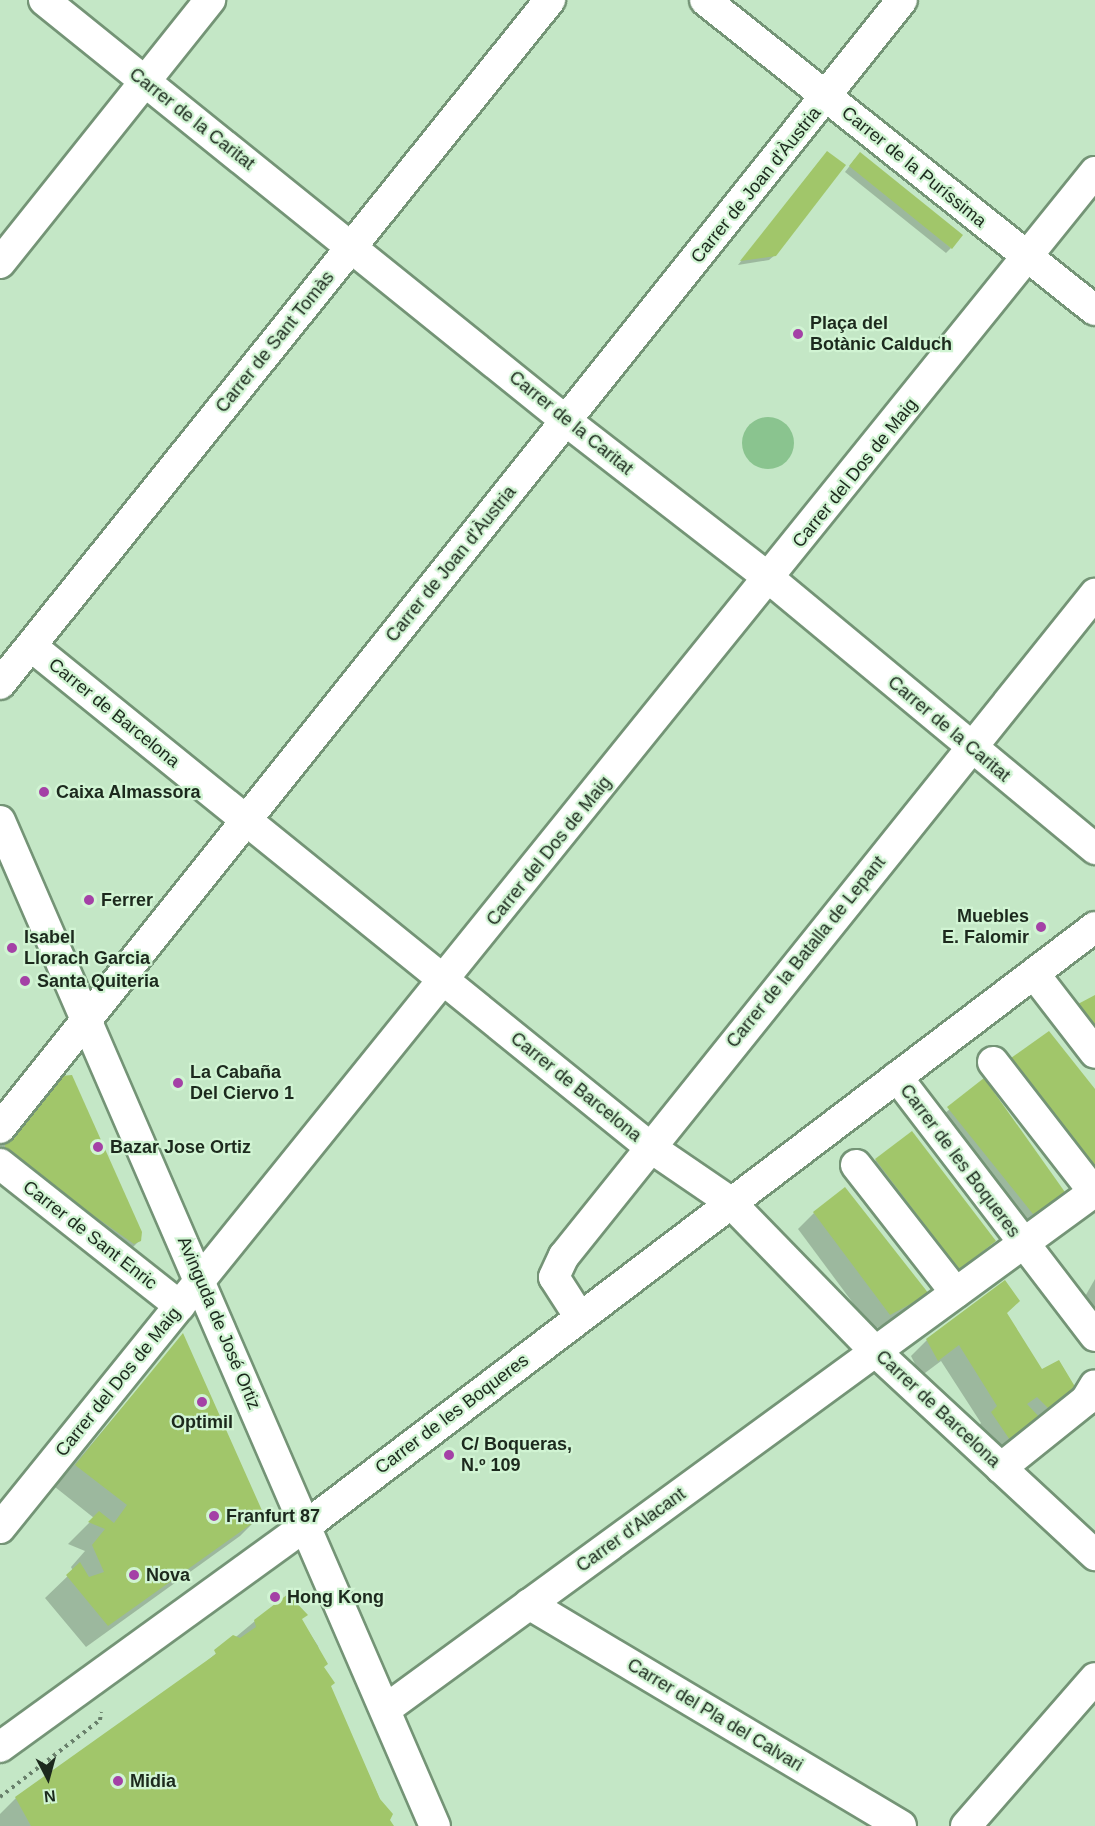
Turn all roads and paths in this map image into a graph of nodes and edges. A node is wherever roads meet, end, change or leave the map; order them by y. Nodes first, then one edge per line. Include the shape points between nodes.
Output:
1 (44, 0) edge
2 (210, 0) edge
3 (550, 0) edge
4 (705, 0) edge
5 (902, 0) edge
6 (144, 82) junction
7 (827, 98) junction
8 (1095, 172) edge
9 (352, 246) junction
10 (1028, 258) junction
11 (0, 263) edge
12 (1095, 310) edge
13 (565, 420) junction
14 (770, 579) junction
15 (1095, 594) edge
16 (31, 646) junction
17 (0, 684) edge
18 (971, 748) junction
19 (0, 821) edge
20 (247, 821) junction
21 (1095, 849) edge
22 (1095, 927) edge
23 (1035, 975) junction
24 (444, 980) junction
25 (87, 1019) junction
26 (1095, 1053) edge
27 (993, 1062) dead end
28 (897, 1077) junction
29 (0, 1128) edge
30 (650, 1147) junction
31 (0, 1164) edge
32 (856, 1165) dead end
33 (1095, 1191) edge
34 (729, 1201) junction
35 (1023, 1244) junction
36 (201, 1280) junction
37 (956, 1293) junction
38 (180, 1306) junction
39 (579, 1316) junction
40 (1095, 1336) edge
41 (876, 1352) junction
42 (1095, 1385) edge
43 (1001, 1468) junction
44 (307, 1525) junction
45 (0, 1528) edge
46 (1095, 1555) edge
47 (529, 1604) junction
48 (1095, 1678) edge
49 (386, 1709) junction
50 (1, 1748) edge
51 (435, 1826) edge
52 (901, 1826) edge
53 (966, 1826) edge

1 - 6 street, Carrer de la Caritat
2 - 6 street
3 - 9 street, Carrer de Sant Tomàs
4 - 7 street, Carrer de la Puríssima
5 - 7 street, Carrer de Joan d'Àustria
6 - 9 street, Carrer de la Caritat
6 - 11 street
7 - 10 street, Carrer de la Puríssima
7 - 13 street, Carrer de Joan d'Àustria
8 - 10 street, Carrer del Dos de Maig
9 - 13 street, Carrer de la Caritat
9 - 16 street, Carrer de Sant Tomàs
10 - 12 street, Carrer de la Puríssima
10 - 14 street, Carrer del Dos de Maig
13 - 14 street, Carrer de la Caritat
13 - 20 street, Carrer de Joan d'Àustria
14 - 18 street, Carrer de la Caritat
14 - 24 street, Carrer del Dos de Maig
15 - 18 street, Carrer de la Batalla de Lepant
16 - 17 street, Carrer de Sant Tomàs
16 - 20 street, Carrer de Barcelona
18 - 21 street, Carrer de la Caritat
18 - 30 street, Carrer de la Batalla de Lepant
19 - 25 street, Avinguda de José Ortiz
20 - 24 street, Carrer de Barcelona
20 - 25 street, Carrer de Joan d'Àustria
22 - 23 street, Carrer de les Boqueres
23 - 26 street
23 - 28 street, Carrer de les Boqueres
24 - 30 street, Carrer de Barcelona
24 - 36 street, Carrer del Dos de Maig
25 - 29 street, Carrer de Joan d'Àustria
25 - 36 street, Avinguda de José Ortiz
27 - 33 street, Carrer de les Boqueres
28 - 34 street, Carrer de les Boqueres
28 - 35 street, Carrer de les Boqueres
30 - 34 street, Carrer de Barcelona
30 - 39 street, Carrer de la Batalla de Lepant via 556,1268 557,1286
31 - 38 street, Carrer de Sant Enric
32 - 37 street
33 - 35 street, Carrer de les Boqueres
34 - 39 street, Carrer de les Boqueres
34 - 41 street, Carrer de Barcelona
35 - 37 street, Carrer de les Boqueres
35 - 40 street, Carrer de les Boqueres
36 - 38 street, Carrer del Dos de Maig
36 - 44 street, Avinguda de José Ortiz
37 - 41 street, Carrer de les Boqueres
38 - 45 street, Carrer del Dos de Maig
39 - 44 street, Carrer de les Boqueres
41 - 43 street, Carrer de Barcelona
41 - 47 street, Carrer d'Alacant
42 - 43 street via 1086,1400
43 - 46 street, Carrer de Barcelona
44 - 49 street, Avinguda de José Ortiz
44 - 50 street, Carrer de les Boqueres
47 - 49 street, Carrer d'Alacant
47 - 52 street, Carrer del Pla del Calvari
48 - 53 street
49 - 51 street, Avinguda de José Ortiz

